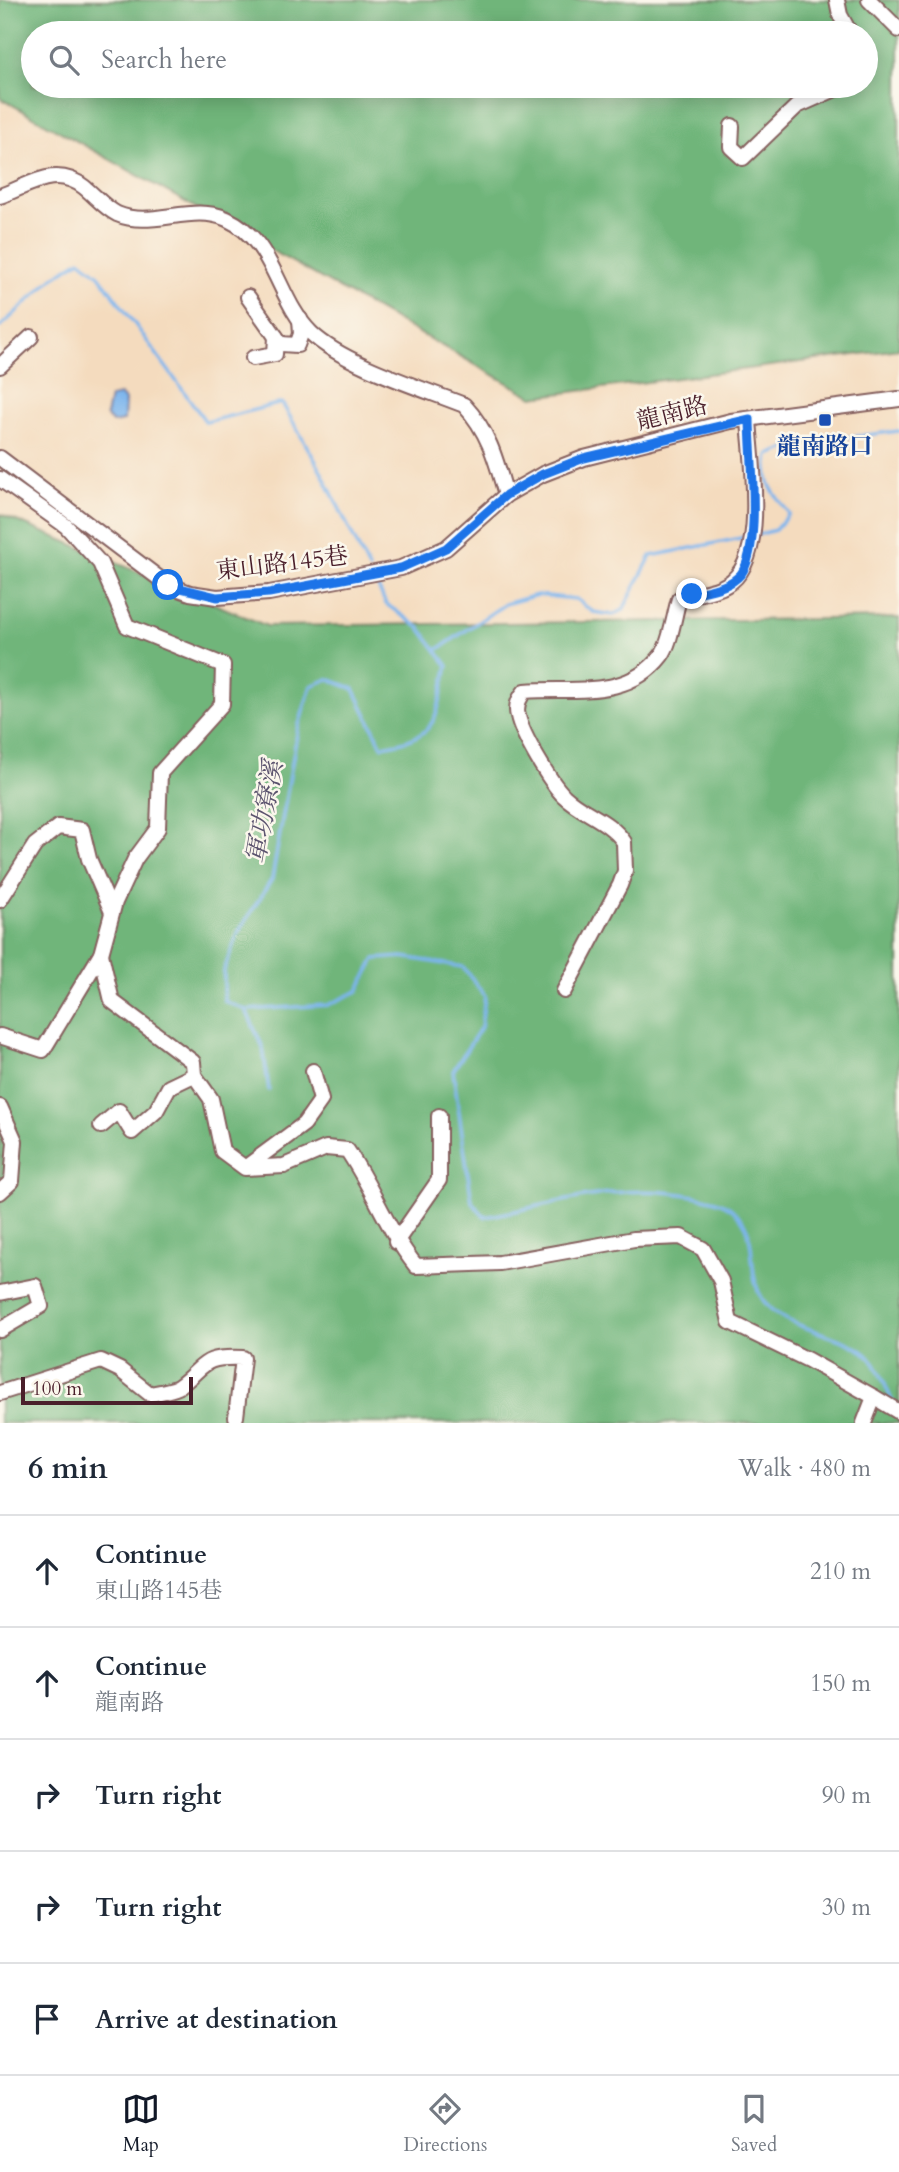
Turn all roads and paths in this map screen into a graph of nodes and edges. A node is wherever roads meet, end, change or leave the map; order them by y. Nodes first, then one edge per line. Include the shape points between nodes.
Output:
1 (836, 0) edge
2 (869, 0) edge
3 (843, 21) edge
4 (899, 30) edge
5 (815, 98) edge
6 (732, 126) dead end
7 (0, 196) edge
8 (248, 297) dead end
9 (299, 317) junction
10 (31, 337) dead end
11 (276, 337) junction
12 (253, 358) dead end
13 (0, 366) edge
14 (899, 399) edge
15 (750, 419) junction
16 (0, 458) edge
17 (0, 479) edge
18 (506, 495) junction
19 (0, 900) edge
20 (112, 912) junction
21 (101, 954) junction
22 (564, 991) dead end
23 (0, 1036) edge
24 (313, 1071) dead end
25 (194, 1075) junction
26 (0, 1107) edge
27 (439, 1116) dead end
28 (101, 1126) dead end
29 (245, 1168) junction
30 (0, 1192) edge
31 (396, 1242) junction
32 (0, 1293) edge
33 (0, 1330) edge
34 (0, 1393) edge
35 (874, 1397) junction
36 (899, 1412) edge
37 (236, 1417) dead end
38 (864, 1423) edge

1 - 3 street
2 - 4 street
5 - 6 street via 797,106 743,158 732,147
7 - 9 street via 35,180 65,177 77,181 115,213 130,217 208,213 228,219 269,259
8 - 11 street
9 - 11 street via 297,345 281,344
9 - 18 street via 310,332 336,351 464,405 491,442
10 - 13 street
11 - 12 street via 275,354
14 - 15 street, 龍南路
15 - 18 street, 龍南路 via 584,458
15 - 22 street via 755,505 742,573 725,586 679,599 662,655 625,684 600,690 525,691 519,698 517,715 564,796 618,834 626,855 614,900
16 - 18 street, 東山路145巷 via 168,585 217,597 269,593 401,568 446,548
17 - 20 street via 66,526 100,563 127,625 223,664 222,704 160,773 158,828 135,859
19 - 20 street via 36,845 58,827 82,830
20 - 21 street
21 - 23 street via 43,1049
21 - 25 street via 112,1001 193,1062
24 - 29 street via 321,1100 304,1124
25 - 28 street via 169,1087 156,1111 132,1132 119,1111
25 - 29 street via 211,1099 222,1151
26 - 30 street via 15,1141 12,1181
27 - 31 street via 439,1180
29 - 31 street via 285,1166 326,1148 346,1150 365,1177
31 - 35 street via 416,1266 500,1263 634,1239 681,1237 704,1249 722,1281 730,1322
32 - 33 street via 35,1286 41,1306
34 - 37 street via 101,1361 150,1394 176,1388 201,1364 225,1357 243,1358
35 - 36 street
35 - 38 street

